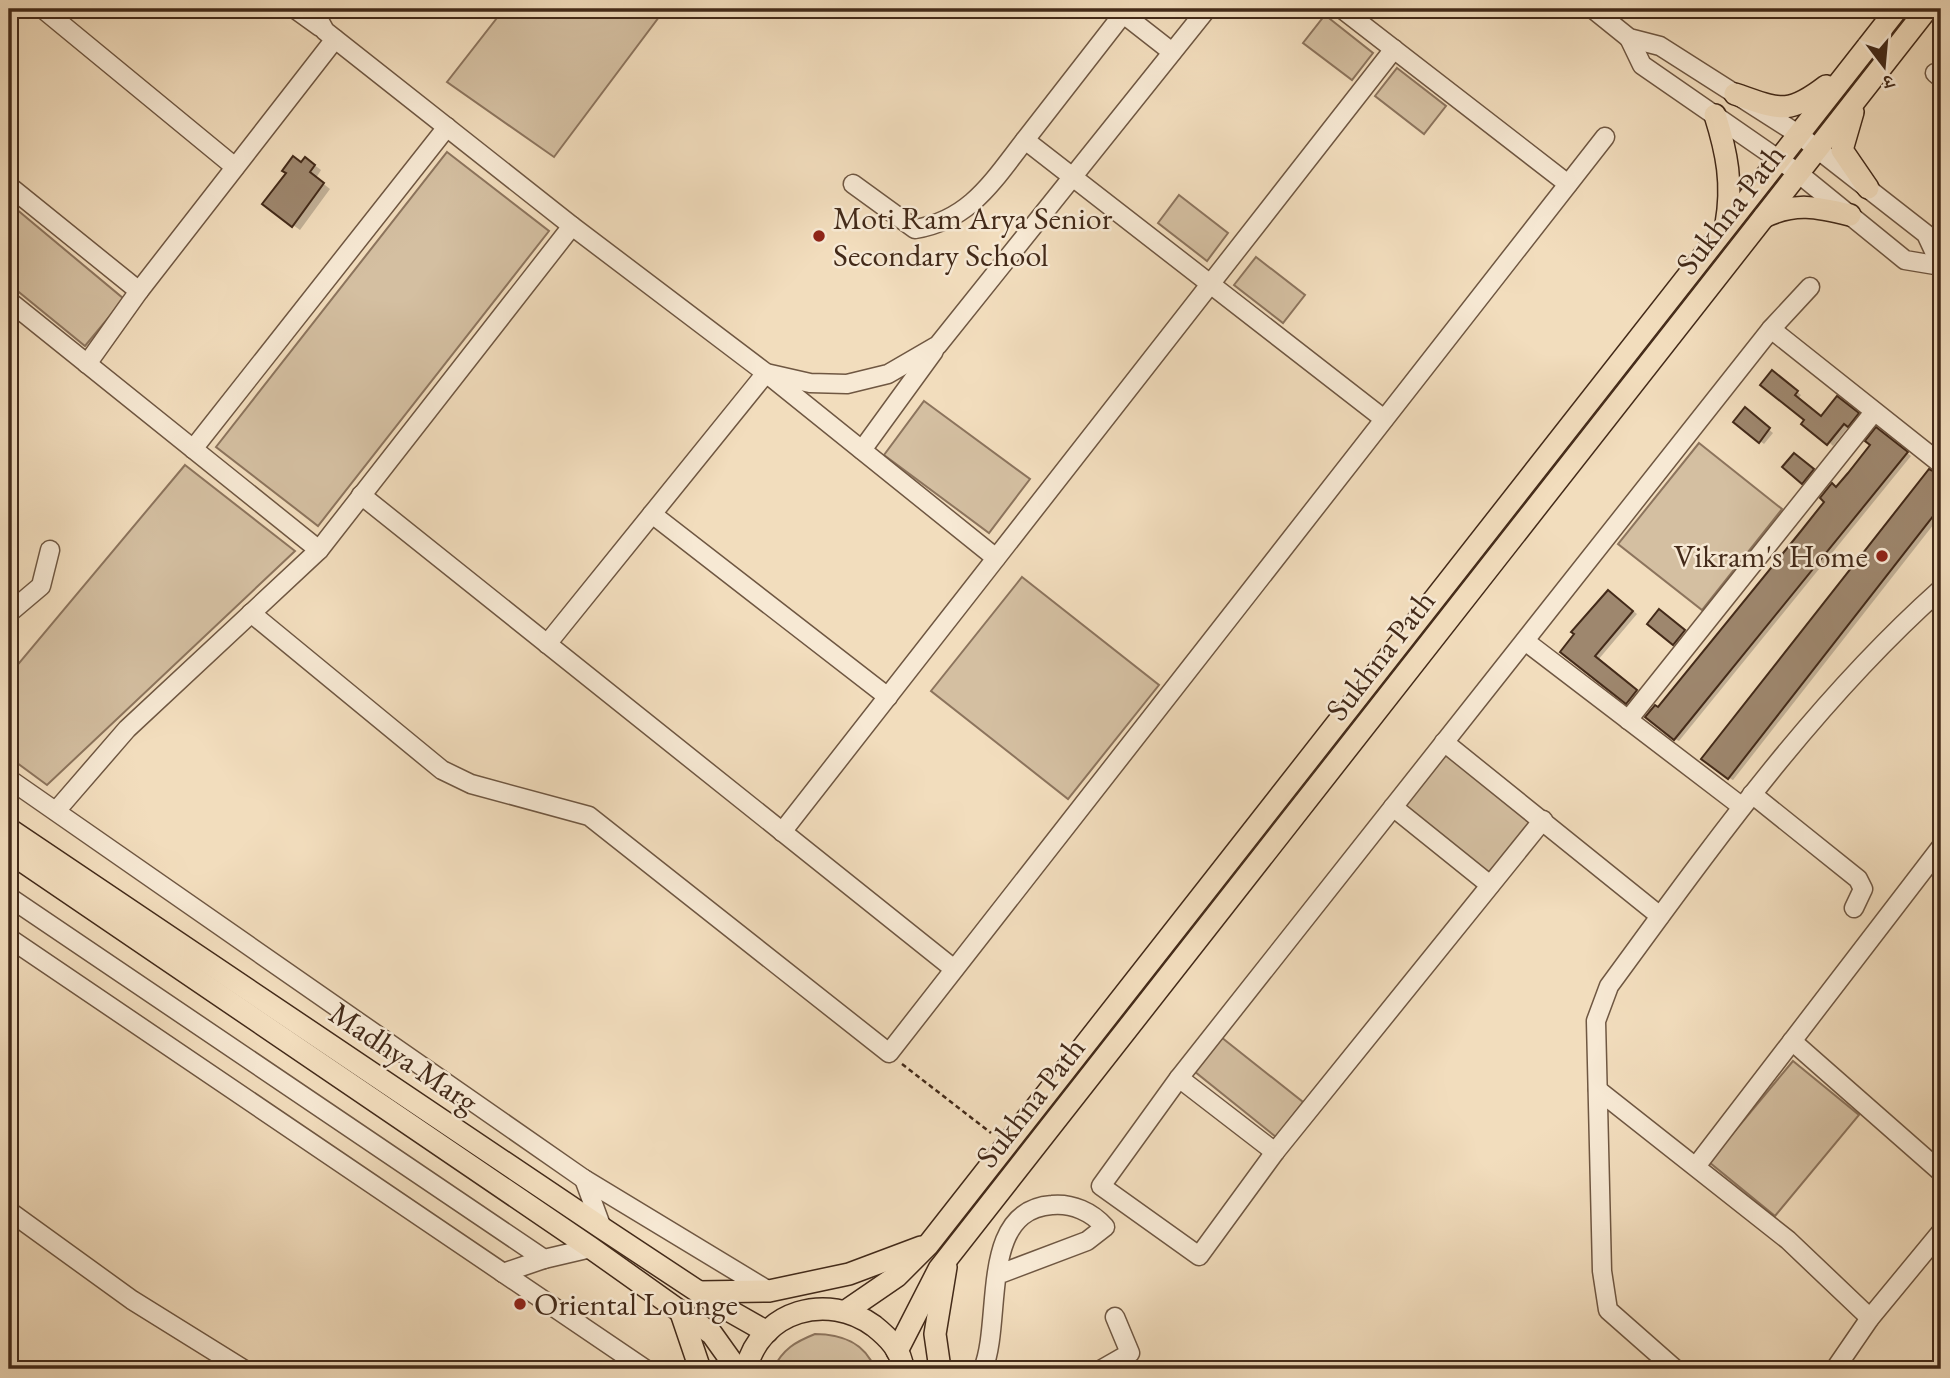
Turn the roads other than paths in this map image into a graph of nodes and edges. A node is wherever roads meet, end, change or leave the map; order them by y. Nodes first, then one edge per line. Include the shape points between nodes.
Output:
1 (43, 9) edge
2 (295, 9) edge
3 (313, 9) edge
4 (1207, 9) edge
5 (1342, 9) edge
6 (1593, 9) edge
7 (1896, 9) edge
8 (1927, 9) edge
9 (1120, 11) edge
10 (330, 35) junction
11 (1629, 38) junction
12 (1394, 49) junction
13 (1172, 52) junction
14 (1852, 65) junction
15 (1865, 88) junction
16 (1735, 94) junction
17 (1715, 115) junction
18 (447, 127) junction
19 (1798, 134) junction
20 (1605, 137) dead end
21 (1024, 140) junction
22 (1817, 149) junction
23 (1779, 159) junction
24 (235, 167) junction
25 (1798, 173) junction
26 (1073, 177) junction
27 (853, 184) dead end
28 (1568, 184) junction
29 (9, 186) edge
30 (1868, 188) junction
31 (1850, 215) junction
32 (1764, 217) junction
33 (572, 226) junction
34 (1726, 226) junction
35 (1941, 266) edge
36 (1210, 284) junction
37 (1810, 287) dead end
38 (139, 291) junction
39 (9, 301) edge
40 (1771, 330) junction
41 (938, 345) junction
42 (87, 364) junction
43 (766, 373) junction
44 (1874, 412) junction
45 (1384, 419) junction
46 (193, 449) junction
47 (862, 450) junction
48 (1941, 464) edge
49 (361, 495) junction
50 (652, 514) junction
51 (50, 550) dead end
52 (318, 550) junction
53 (996, 558) junction
54 (1941, 589) edge
55 (9, 613) edge
56 (251, 613) junction
57 (1525, 640) junction
58 (547, 644) junction
59 (888, 696) junction
60 (1628, 720) junction
61 (1444, 742) junction
62 (9, 779) edge
63 (1746, 800) junction
64 (1394, 807) junction
65 (56, 811) junction
66 (1543, 820) junction
67 (9, 828) edge
68 (782, 832) junction
69 (1941, 847) edge
70 (9, 852) edge
71 (1490, 885) junction
72 (9, 897) edge
73 (1854, 908) dead end
74 (1660, 916) junction
75 (9, 938) edge
76 (954, 969) junction
77 (1792, 1041) junction
78 (1179, 1078) junction
79 (1598, 1090) junction
80 (1275, 1152) junction
81 (1697, 1166) junction
82 (1941, 1172) edge
83 (584, 1180) junction
84 (9, 1211) edge
85 (602, 1228) junction
86 (1941, 1232) edge
87 (928, 1245) junction
88 (591, 1248) junction
89 (947, 1258) junction
90 (544, 1259) junction
91 (503, 1273) junction
92 (997, 1275) junction
93 (769, 1291) junction
94 (699, 1292) junction
95 (846, 1311) junction
96 (681, 1312) junction
97 (1115, 1317) dead end
98 (1870, 1318) junction
99 (767, 1332) junction
100 (900, 1360) edge
101 (243, 1369) edge
102 (645, 1369) edge
103 (700, 1369) edge
104 (737, 1369) edge
105 (746, 1369) edge
106 (940, 1369) edge
107 (983, 1369) edge
108 (1102, 1369) edge
109 (1675, 1369) edge
110 (1835, 1369) edge

1 - 24 street
2 - 10 street
3 - 10 street
4 - 13 street
5 - 12 street
6 - 11 street
7 - 14 main road, Sukhna Path
8 - 15 main road, Sukhna Path
9 - 13 street
9 - 21 street
10 - 18 street
10 - 24 street
11 - 16 street via 1660,46
11 - 17 street via 1643,65
12 - 28 street
12 - 36 street
13 - 26 street
14 - 16 main road via 1798,106 1778,108
14 - 19 main road, Sukhna Path
15 - 22 main road, Sukhna Path
15 - 30 main road via 1842,150
16 - 19 street
17 - 23 street
17 - 34 main road via 1730,173
18 - 33 street
18 - 46 street
19 - 22 street
19 - 23 main road, Sukhna Path
20 - 28 street
21 - 26 street
21 - 27 street via 978,199 940,225 915,229
22 - 25 main road, Sukhna Path
22 - 30 street
23 - 25 street
23 - 34 main road, Sukhna Path
24 - 38 street
25 - 31 street
25 - 32 main road, Sukhna Path
26 - 36 street
26 - 41 street
28 - 45 street
29 - 38 street
30 - 35 street via 1926,234
31 - 32 main road via 1792,206
31 - 35 street via 1905,260
32 - 89 main road, Sukhna Path
33 - 43 street
33 - 49 street
34 - 87 main road, Sukhna Path
36 - 45 street
36 - 53 street
37 - 40 street
38 - 42 street
39 - 42 street
40 - 44 street
40 - 57 street
41 - 43 street via 888,374 847,384 810,383
41 - 47 street
42 - 46 street
43 - 47 street
43 - 50 street
44 - 48 street
44 - 60 street
45 - 76 street
46 - 52 street
47 - 53 street
49 - 52 street
49 - 58 street
50 - 58 street
50 - 59 street
51 - 55 street via 41,586
52 - 56 street
53 - 59 street
54 - 63 street via 1875,654
56 - 65 street via 127,729
56 - 76 street via 442,770 471,783 589,816 889,1053
57 - 60 street
57 - 61 street
58 - 68 street
59 - 68 street
60 - 63 street
61 - 64 street
61 - 66 street
62 - 65 street
63 - 73 street via 1858,879 1863,889
63 - 74 street
64 - 71 street
64 - 78 street
65 - 83 street
66 - 71 street
66 - 74 street
67 - 85 main road, Madhya Marg
68 - 76 street
69 - 77 street
70 - 88 main road, Madhya Marg
71 - 80 street
72 - 90 street
74 - 79 street via 1609,986 1597,1021
75 - 91 street
77 - 81 street
77 - 82 street
78 - 80 street
78 - 80 street via 1101,1186 1199,1256
79 - 81 street
79 - 109 street via 1602,1272 1608,1310
81 - 98 street via 1788,1240
83 - 85 street
83 - 93 street
84 - 101 street via 132,1300
85 - 94 main road, Madhya Marg
86 - 98 street
87 - 93 main road via 849,1274
87 - 95 main road, Sukhna Path via 897,1276
88 - 90 street
88 - 96 main road, Madhya Marg
89 - 100 main road, Sukhna Path via 915,1312
89 - 106 main road via 935,1334
90 - 91 street
91 - 102 street
92 - 92 street via 1009,1229 1018,1217 1038,1207 1071,1206 1105,1227 1087,1241
92 - 107 street via 991,1351
93 - 94 main road
94 - 99 main road, Madhya Marg
95 - 99 main road via 809,1310 790,1316
95 - 100 main road via 858,1314 888,1336
96 - 103 main road
96 - 104 main road, Madhya Marg via 712,1334
97 - 108 street via 1130,1353
98 - 110 street
99 - 105 main road

